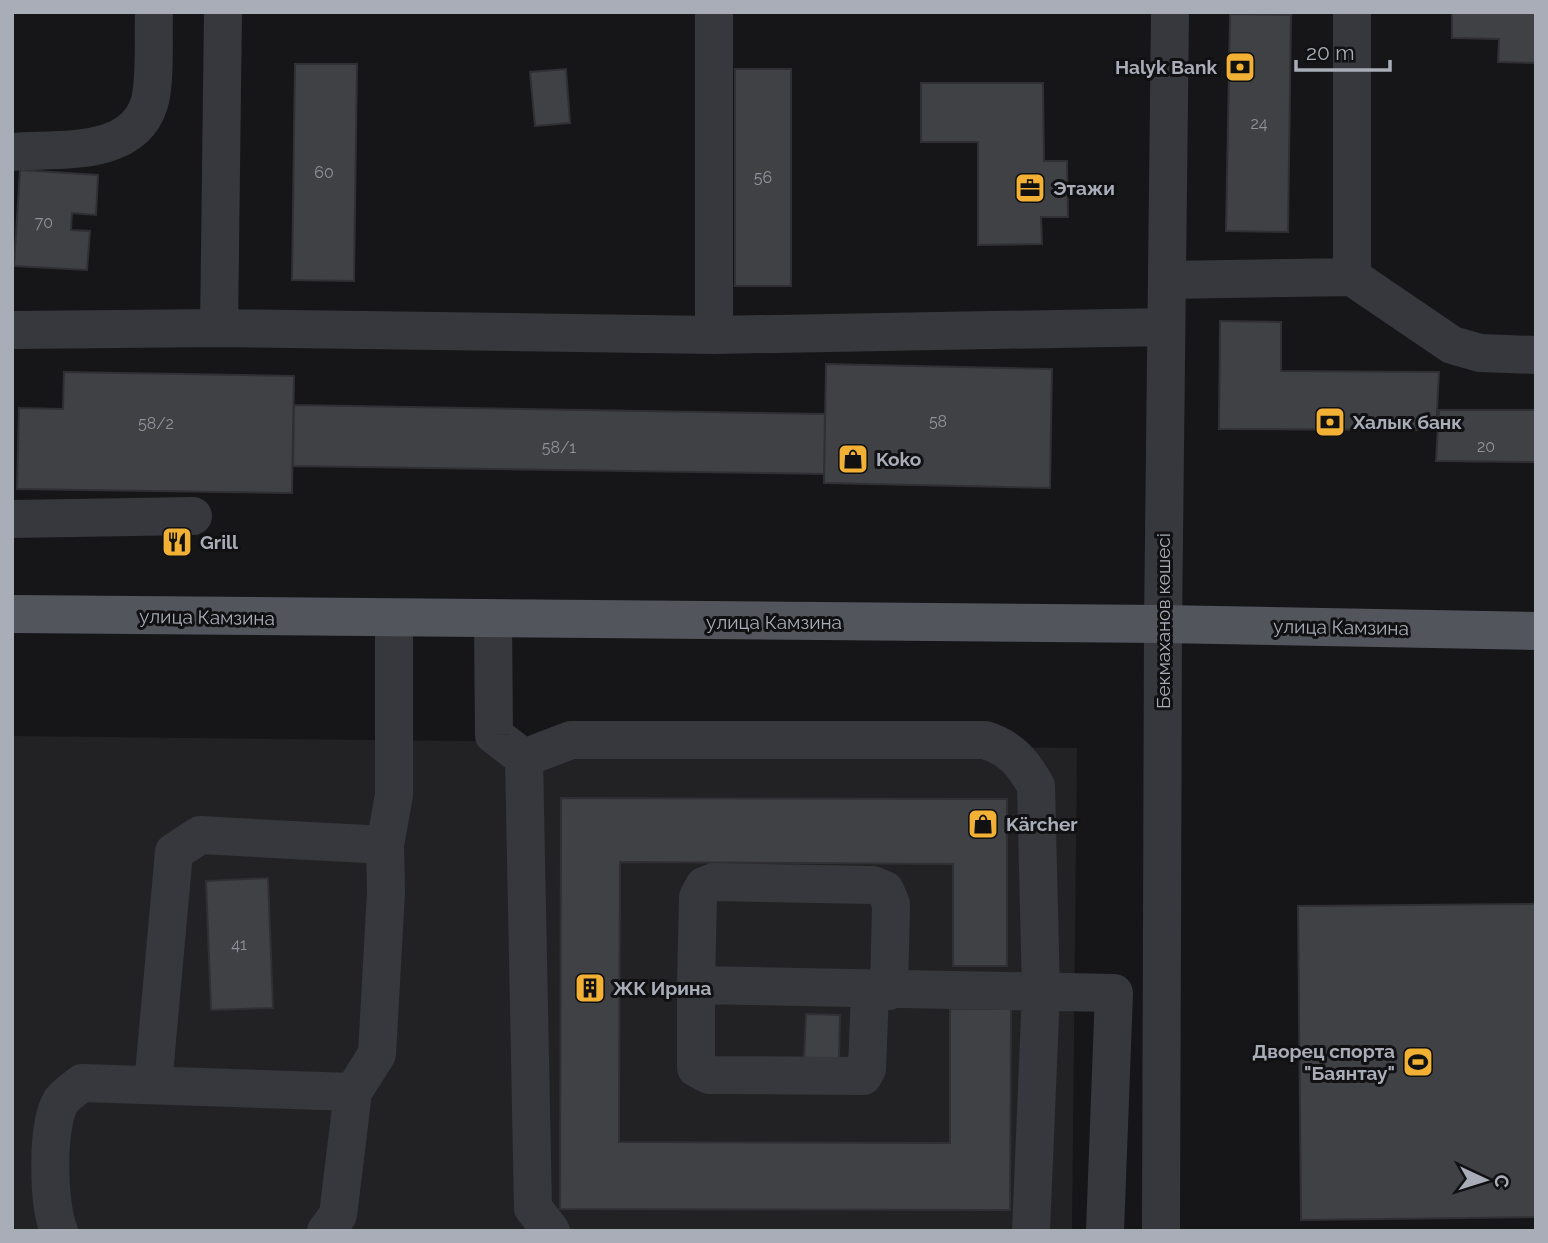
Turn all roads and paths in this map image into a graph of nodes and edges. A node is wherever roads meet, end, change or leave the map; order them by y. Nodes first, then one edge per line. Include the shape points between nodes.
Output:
1 (154, 12) edge
2 (223, 12) edge
3 (714, 12) edge
4 (1170, 12) edge
5 (1352, 12) edge
6 (12, 152) edge
7 (1352, 278) junction
8 (1167, 280) junction
9 (1166, 327) junction
10 (219, 328) junction
11 (12, 330) edge
12 (714, 335) junction
13 (1536, 355) edge
14 (193, 516) dead end
15 (12, 519) edge
16 (12, 614) edge
17 (394, 620) junction
18 (493, 621) junction
19 (1163, 624) junction
20 (1536, 631) edge
21 (524, 758) junction
22 (385, 845) junction
23 (696, 985) junction
24 (879, 990) junction
25 (1041, 992) junction
26 (1114, 993) junction
27 (1162, 994) junction
28 (153, 1085) junction
29 (353, 1092) junction
30 (58, 1231) edge
31 (326, 1231) edge
32 (551, 1231) edge
33 (1031, 1231) edge
34 (1105, 1231) edge
35 (1161, 1231) edge

1 - 6 street via 149,103 134,131 106,145
2 - 10 street
3 - 12 street
4 - 8 street, Бекмаханов көшесі
5 - 7 street
7 - 8 street
7 - 13 street via 1452,345 1480,353
8 - 9 street, Бекмаханов көшесі
9 - 12 street
9 - 19 street, Бекмаханов көшесі
10 - 11 street
10 - 12 street
14 - 15 street
16 - 17 main road, улица Камзина
17 - 18 main road, улица Камзина
17 - 22 street via 394,795
18 - 19 main road, улица Камзина
18 - 21 street via 494,735
19 - 20 main road, улица Камзина
19 - 27 street, Бекмаханов көшесі
21 - 25 street via 571,740 985,740 1002,745 1023,763 1035,786
21 - 32 street via 533,1208
22 - 28 street via 200,835 174,852
22 - 29 street via 377,1054
23 - 24 street
23 - 24 street via 695,1068 709,1075 863,1076
23 - 24 street via 698,897 704,886 714,882 873,885 885,890 891,904
24 - 25 street
25 - 26 street
25 - 33 street
26 - 27 street
26 - 34 street
27 - 35 street, Бекмаханов көшесі
28 - 29 street
28 - 30 street via 82,1083 61,1101 52,1134 51,1214
29 - 31 street via 338,1214

